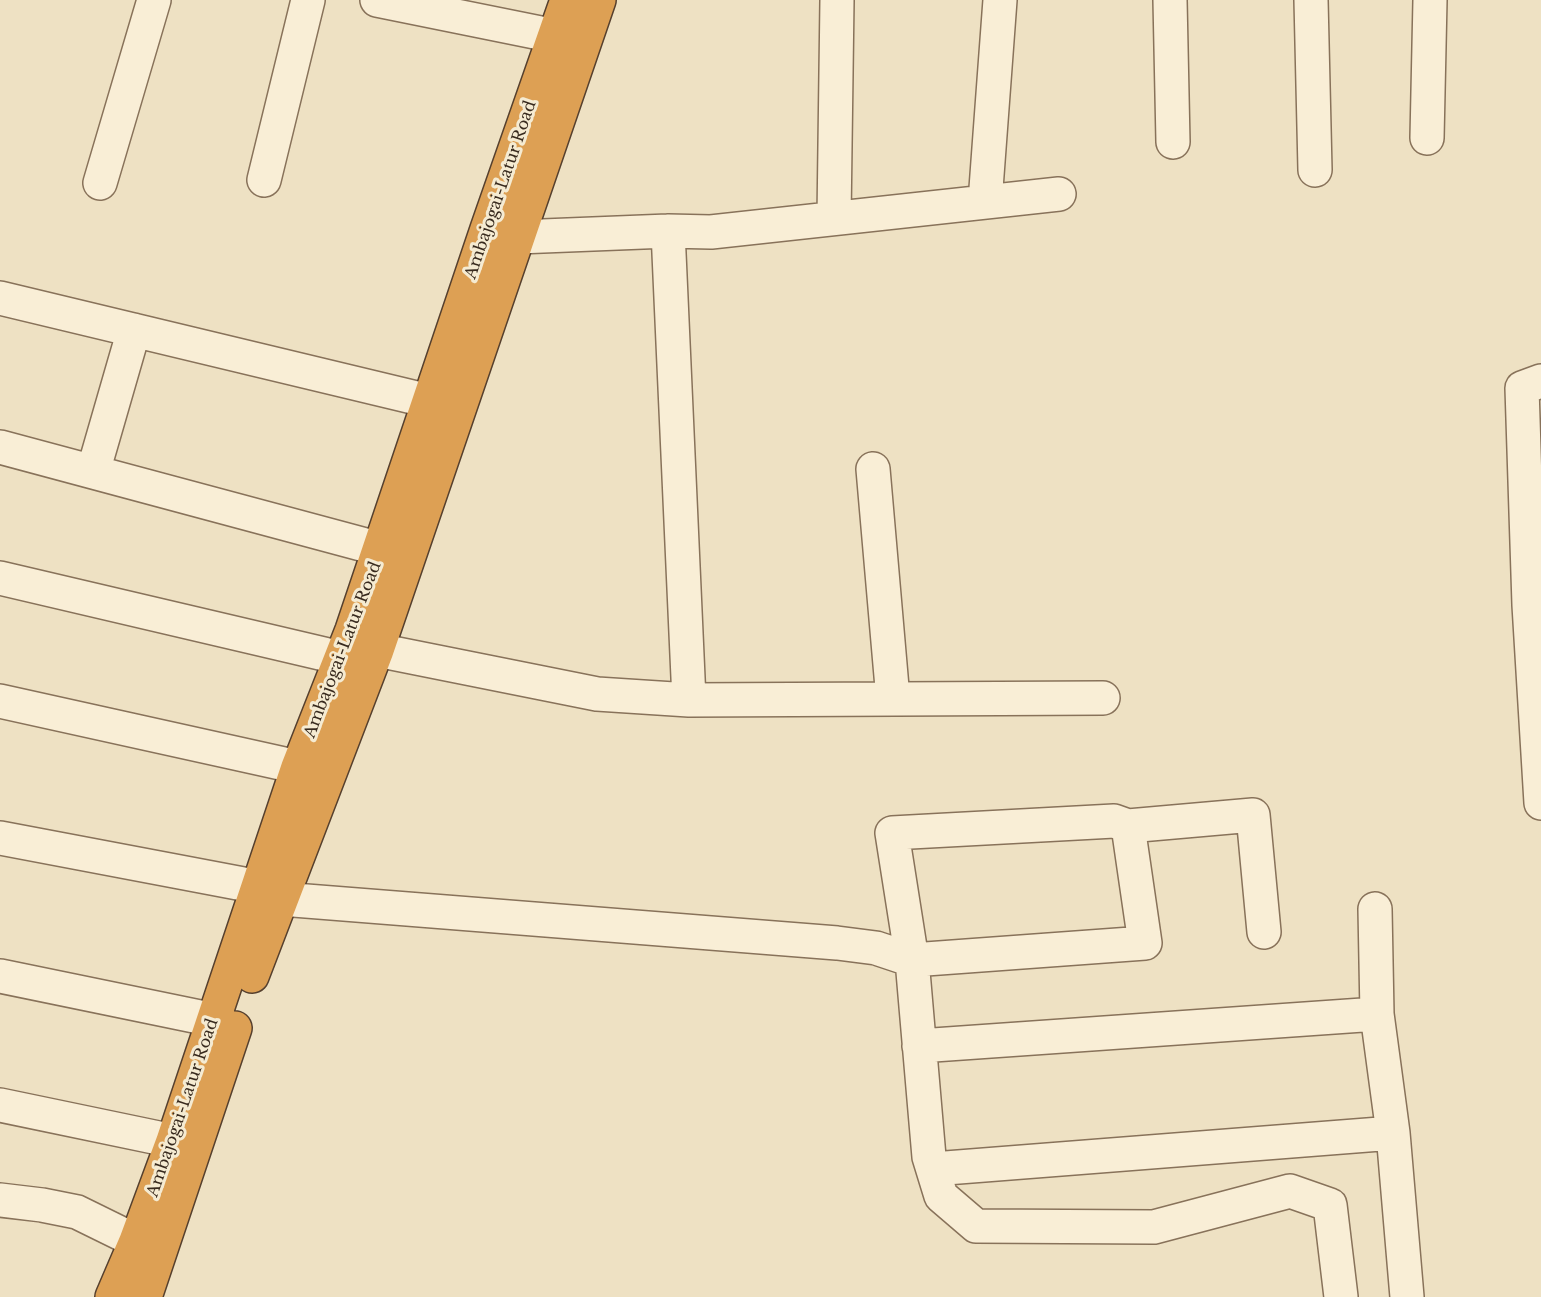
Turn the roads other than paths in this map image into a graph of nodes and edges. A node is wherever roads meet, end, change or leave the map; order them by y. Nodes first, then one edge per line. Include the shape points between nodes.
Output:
1 (154, 0) edge
2 (308, 0) edge
3 (377, 0) edge
4 (567, 0) edge
5 (599, 0) edge
6 (837, 0) edge
7 (1000, 0) edge
8 (1170, 0) edge
9 (1311, 0) edge
10 (1430, 0) edge
11 (555, 36) junction
12 (1427, 138) dead end
13 (1173, 142) dead end
14 (1315, 170) dead end
15 (264, 180) dead end
16 (100, 183) dead end
17 (1059, 194) dead end
18 (985, 202) junction
19 (834, 218) junction
20 (668, 231) junction
21 (518, 237) junction
22 (0, 298) edge
23 (134, 330) junction
24 (1541, 381) edge
25 (429, 401) junction
26 (0, 447) edge
27 (873, 468) dead end
28 (93, 472) junction
29 (380, 549) junction
30 (0, 578) edge
31 (377, 650) junction
32 (341, 658) junction
33 (1103, 698) dead end
34 (893, 699) junction
35 (689, 700) junction
36 (0, 701) edge
37 (1539, 730) edge
38 (298, 766) junction
39 (1541, 803) edge
40 (1128, 826) junction
41 (0, 838) edge
42 (270, 893) junction
43 (1375, 909) dead end
44 (1263, 932) dead end
45 (912, 960) junction
46 (0, 976) edge
47 (1377, 1014) junction
48 (214, 1020) junction
49 (919, 1046) junction
50 (0, 1105) edge
51 (1393, 1133) junction
52 (173, 1142) junction
53 (933, 1169) junction
54 (0, 1200) edge
55 (136, 1241) junction
56 (112, 1297) edge
57 (145, 1297) edge
58 (1341, 1297) edge
59 (1407, 1297) edge

1 - 16 street
2 - 15 street
3 - 11 street
4 - 11 highway, Ambajogai-Latur Road
5 - 21 highway
6 - 19 street
7 - 18 street
8 - 13 street
9 - 14 street
10 - 12 street
11 - 25 highway, Ambajogai-Latur Road
17 - 18 street
18 - 19 street
19 - 20 street via 711,232
20 - 21 street
20 - 35 street
21 - 31 highway
22 - 23 street
23 - 25 street
23 - 28 street
24 - 37 street via 1522,388 1529,605
25 - 29 highway, Ambajogai-Latur Road
26 - 28 street
27 - 34 street
28 - 29 street
29 - 32 highway, Ambajogai-Latur Road
30 - 32 street
31 - 35 street via 597,694
31 - 42 highway
32 - 38 highway, Ambajogai-Latur Road
33 - 34 street
34 - 35 street
36 - 38 street
37 - 39 street
38 - 42 highway, Ambajogai-Latur Road
40 - 44 street via 1253,815
40 - 45 street via 1144,943
40 - 45 street via 1114,821 892,832
41 - 42 street
42 - 45 street via 837,943 876,948
42 - 48 highway, Ambajogai-Latur Road
42 - 57 highway via 260,953
43 - 47 street
45 - 49 street
46 - 48 street
47 - 49 street
47 - 51 street
48 - 52 highway, Ambajogai-Latur Road
49 - 53 street
50 - 52 street
51 - 53 street
51 - 59 street
52 - 55 highway, Ambajogai-Latur Road
53 - 58 street via 941,1196 976,1226 1154,1227 1290,1191 1330,1205
54 - 55 street via 77,1212
55 - 56 highway, Ambajogai-Latur Road

